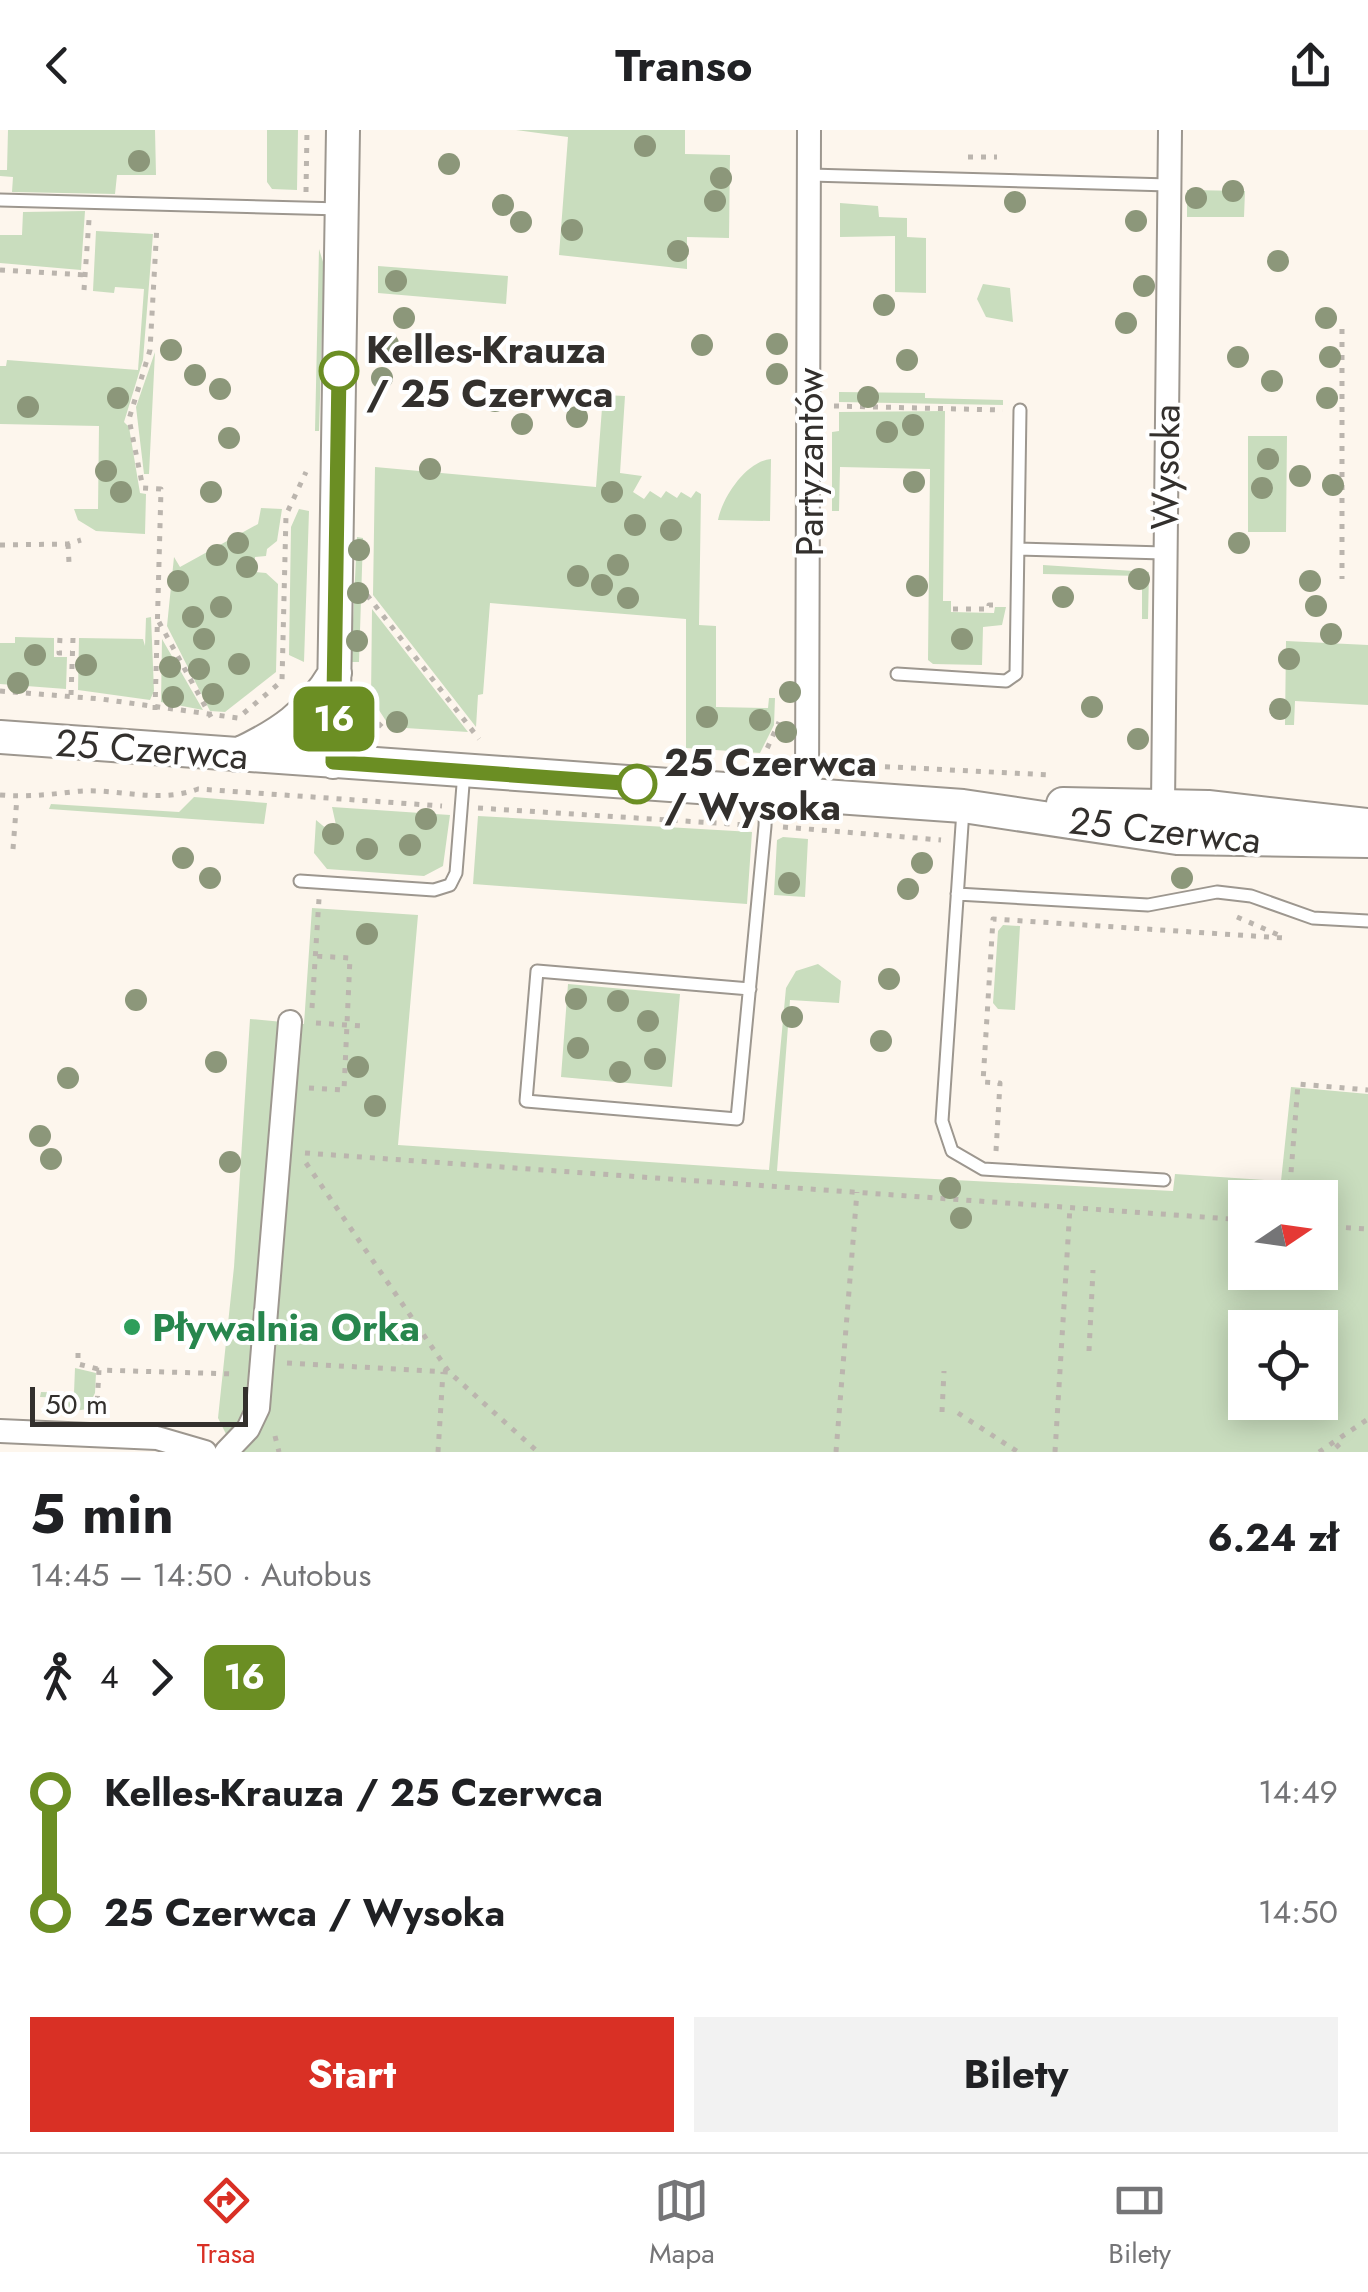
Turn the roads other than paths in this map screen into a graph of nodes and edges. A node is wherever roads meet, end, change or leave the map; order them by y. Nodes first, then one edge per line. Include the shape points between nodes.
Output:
1 (343, 130) edge
2 (810, 130) edge
3 (1170, 130) edge
4 (810, 175) junction
5 (1168, 185) junction
6 (0, 200) edge
7 (342, 209) junction
8 (1020, 410) dead end
9 (1018, 550) junction
10 (1164, 553) junction
11 (334, 674) junction
12 (898, 674) dead end
13 (0, 738) edge
14 (236, 755) junction
15 (333, 762) junction
16 (464, 771) junction
17 (807, 779) junction
18 (766, 792) junction
19 (1164, 805) junction
20 (963, 806) junction
21 (1368, 826) edge
22 (1368, 840) edge
23 (300, 882) dead end
24 (957, 894) junction
25 (1368, 922) edge
26 (750, 989) junction
27 (301, 1022) road end
28 (1164, 1180) dead end
29 (0, 1432) edge
30 (205, 1452) edge
31 (226, 1452) edge

1 - 7 street
2 - 4 street, Partyzantów
3 - 5 street, Wysoka
4 - 5 lane
4 - 17 street, Partyzantów
5 - 10 street, Wysoka
6 - 7 lane
7 - 11 street
8 - 9 lane
9 - 10 lane
9 - 12 lane via 1014,678
10 - 19 street, Wysoka
11 - 14 street via 306,714
11 - 15 street
13 - 14 street, 25 Czerwca
14 - 15 street, 25 Czerwca
15 - 16 street, 25 Czerwca
16 - 18 street, 25 Czerwca
16 - 23 lane via 450,885 434,890
17 - 18 street, 25 Czerwca
17 - 20 street, 25 Czerwca
18 - 26 lane
19 - 20 street, 25 Czerwca
19 - 21 street, 25 Czerwca
20 - 22 street, 25 Czerwca via 1178,838
20 - 24 lane
24 - 25 lane via 1148,905 1218,892 1314,918
24 - 28 lane via 942,1121 952,1151 966,1163 995,1170
26 - 26 lane via 738,1119 526,1101 537,971
27 - 31 street via 263,1368 254,1417
29 - 30 street via 157,1438

